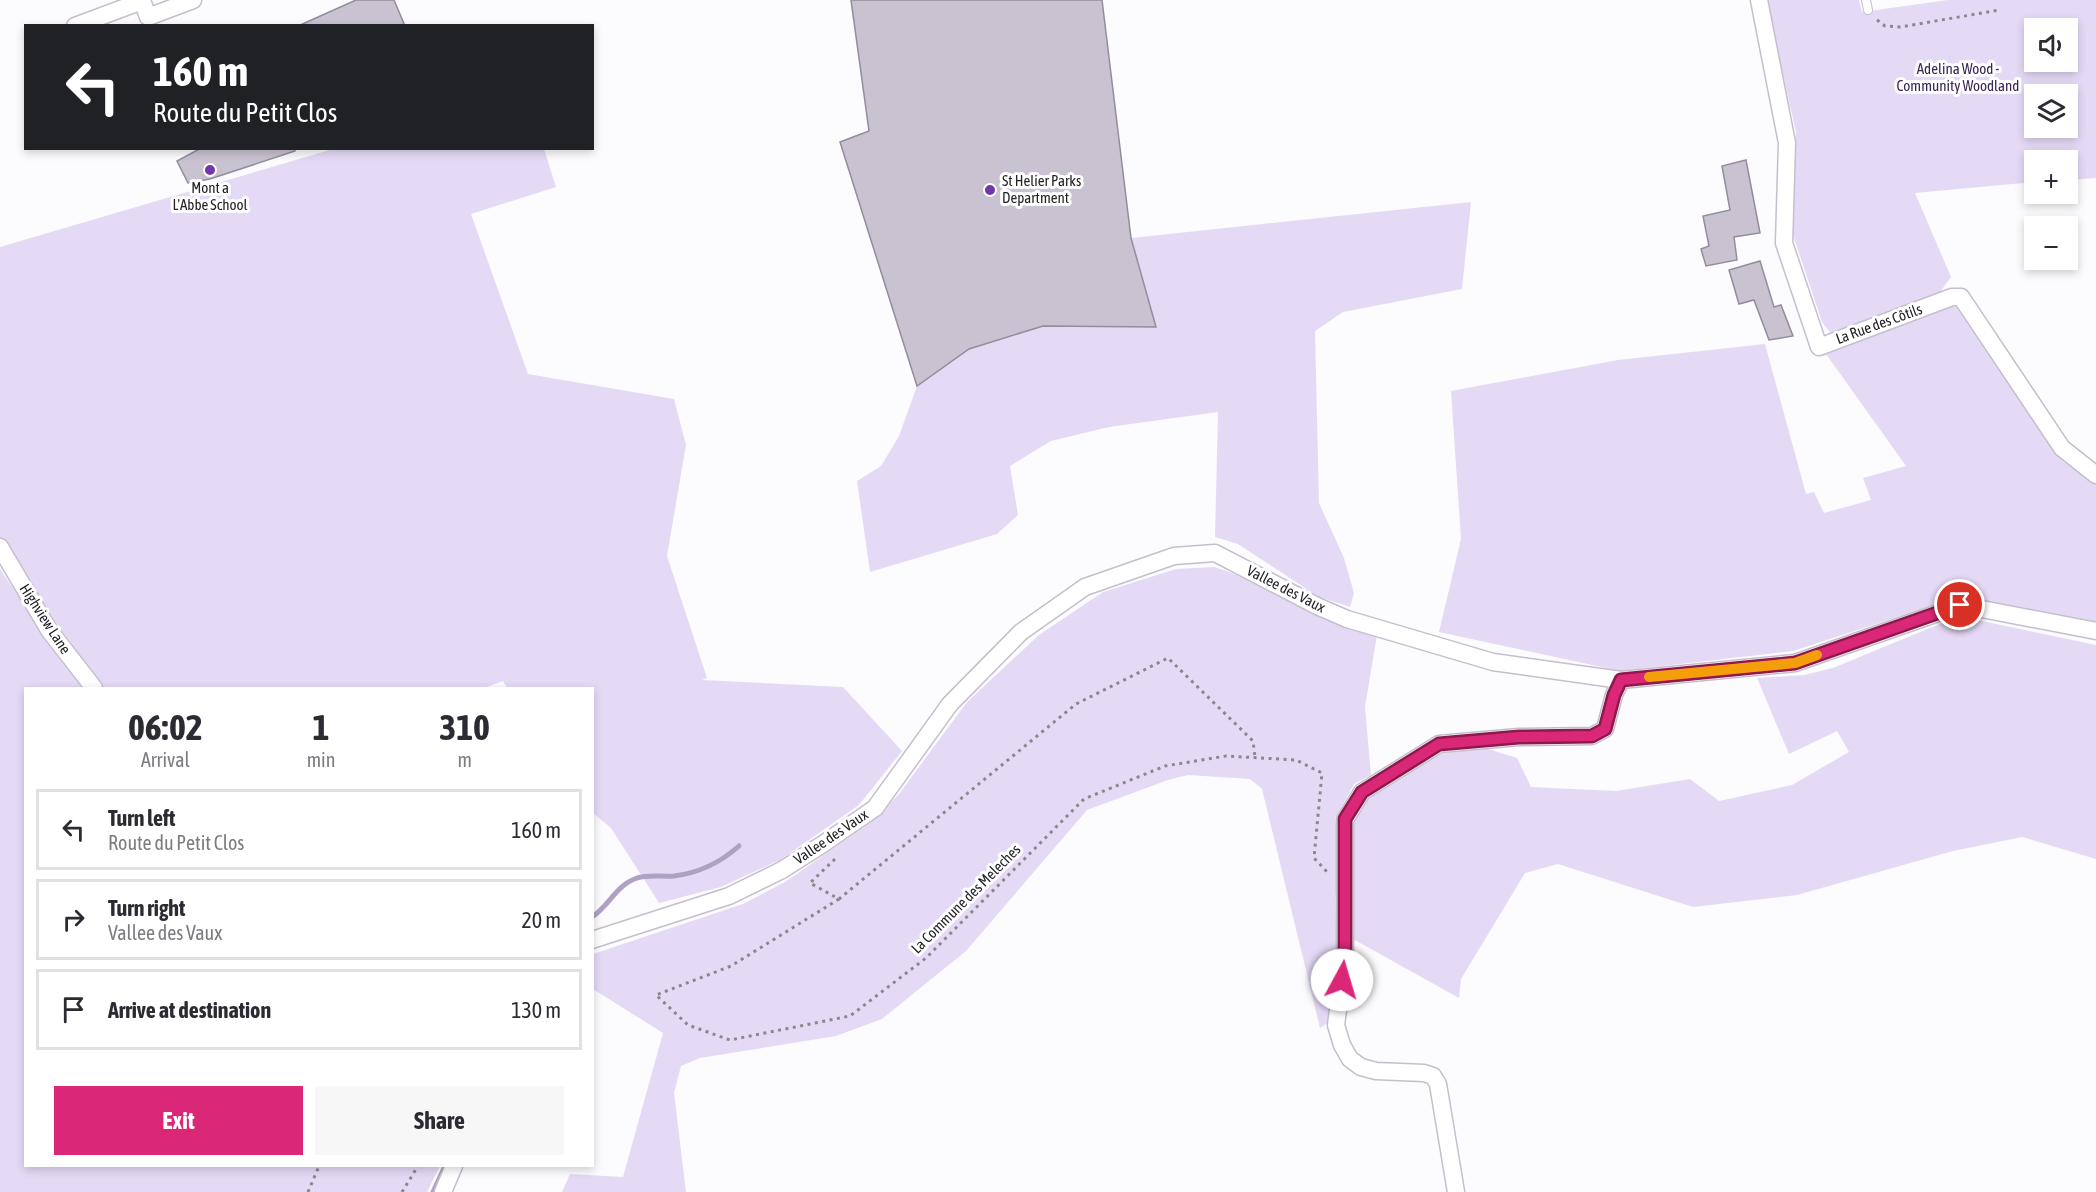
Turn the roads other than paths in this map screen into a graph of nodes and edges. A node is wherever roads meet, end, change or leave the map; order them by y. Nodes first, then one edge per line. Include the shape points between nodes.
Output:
1 (193, 0) edge
2 (1759, 0) edge
3 (1866, 0) edge
4 (142, 1) edge
5 (1868, 10) road end
6 (80, 24) edge
7 (2096, 475) edge
8 (0, 547) edge
9 (2096, 631) edge
10 (1621, 680) junction
11 (93, 687) edge
12 (594, 939) edge
13 (454, 1167) edge
14 (443, 1192) edge
15 (1456, 1192) edge

1 - 4 street via 148,17
2 - 7 street, La Rue des Côtils via 1787,143 1784,243 1819,347 1961,297 2062,448
3 - 5 lane
4 - 6 street
8 - 11 street, Highview Lane via 49,630
9 - 10 street, Vallee des Vaux via 1960,605 1795,663
10 - 12 street, Vallee des Vaux via 1492,662 1347,619 1215,553 1174,556 1085,587 1021,632 950,704 875,808 823,844 729,896
10 - 15 street via 1605,729 1592,736 1439,744 1362,792 1345,819 1345,958 1336,1025 1350,1059 1362,1067 1433,1076 1438,1084
13 - 14 street

